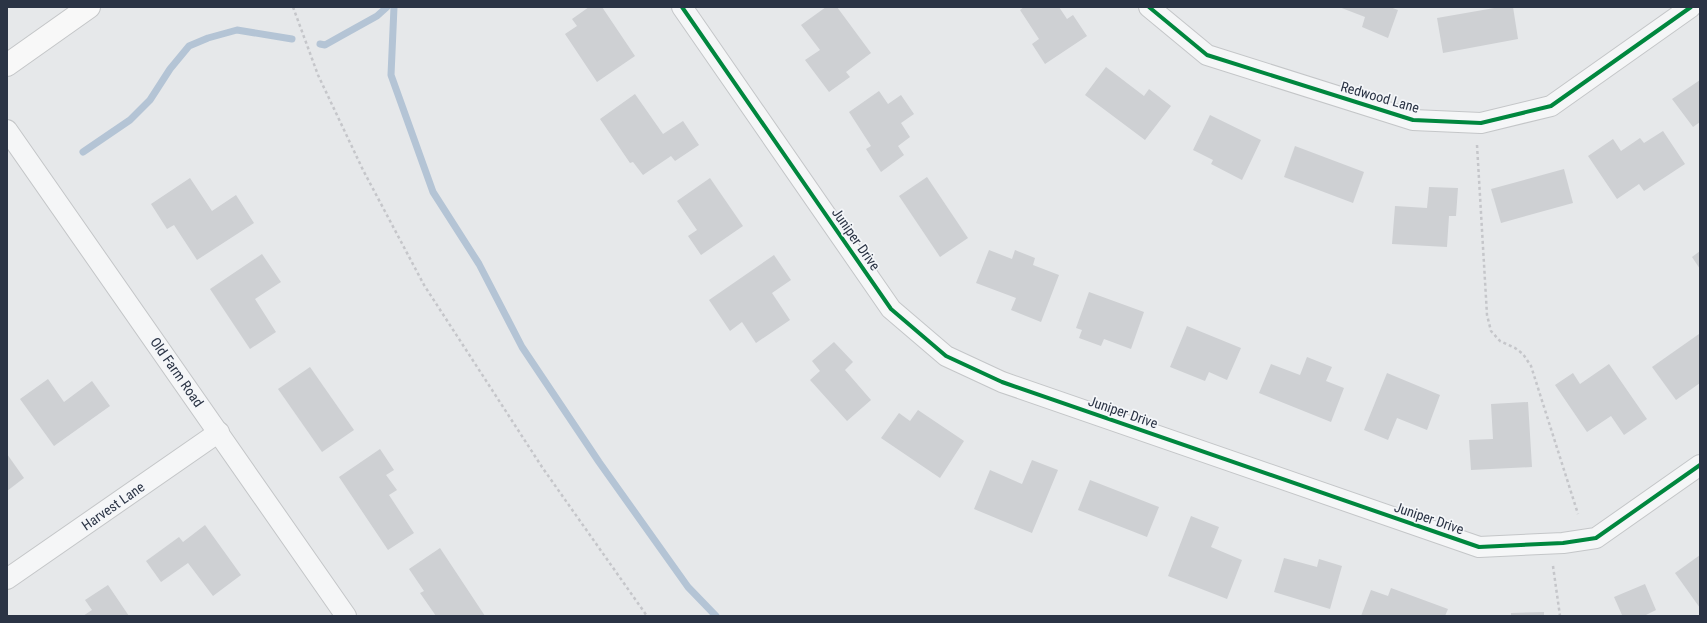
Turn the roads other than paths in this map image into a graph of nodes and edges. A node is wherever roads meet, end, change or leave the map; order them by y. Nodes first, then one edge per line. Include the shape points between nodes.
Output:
1 (89, 7) edge
2 (682, 7) edge
3 (1149, 7) edge
4 (1691, 7) edge
5 (7, 65) edge
6 (7, 130) edge
7 (219, 432) junction
8 (1700, 465) edge
9 (7, 579) edge
10 (346, 616) edge

1 - 5 street
2 - 8 street, Juniper Drive via 891,309 946,356 1002,382 1479,547 1563,543 1596,538
3 - 4 street, Redwood Lane via 1207,55 1413,120 1481,123 1551,106
6 - 7 street, Old Farm Road
7 - 9 street, Harvest Lane
7 - 10 street, Old Farm Road

